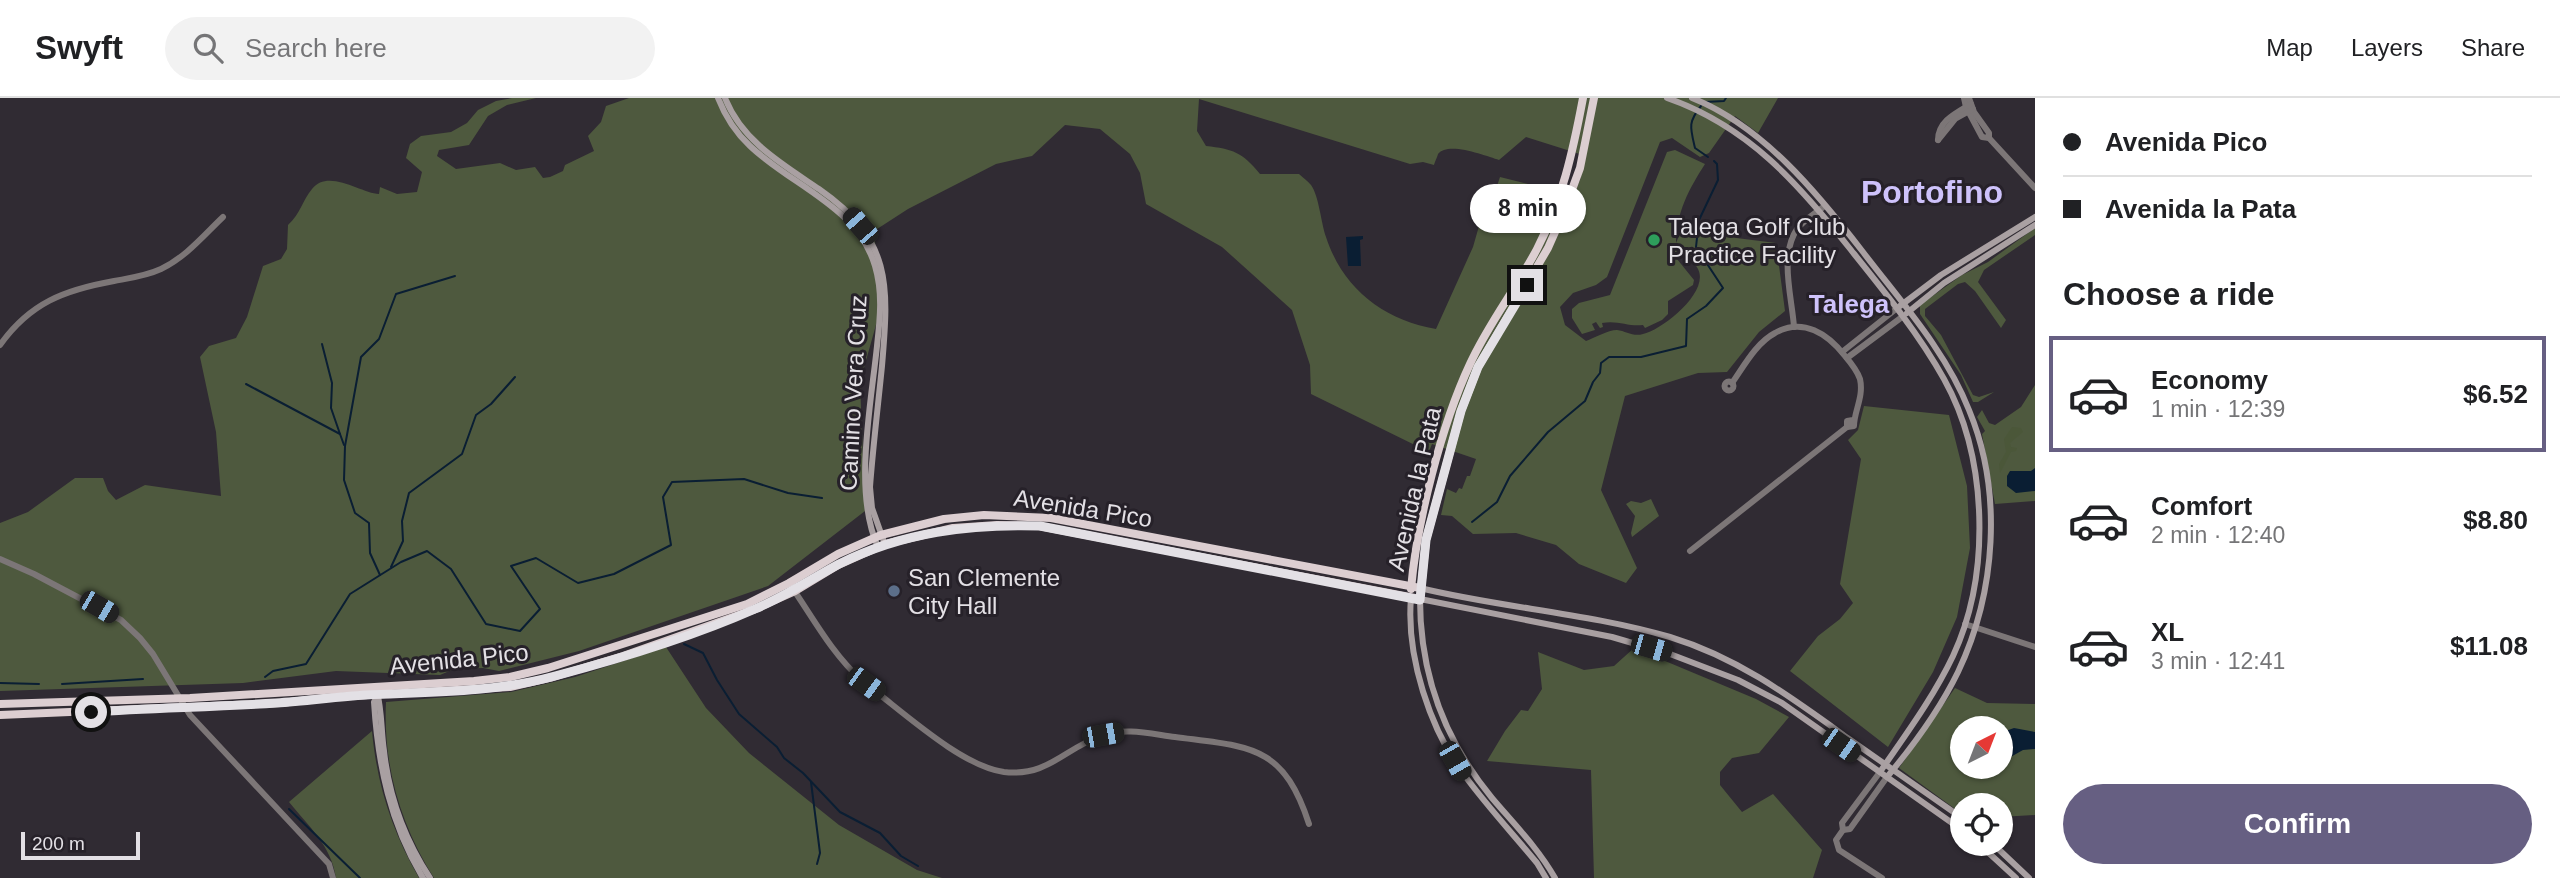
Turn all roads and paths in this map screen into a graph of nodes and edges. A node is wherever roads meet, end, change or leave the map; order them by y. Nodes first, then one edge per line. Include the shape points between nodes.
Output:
1 (718, 98) edge
2 (724, 98) edge
3 (1583, 98) edge
4 (1594, 98) edge
5 (1667, 98) edge
6 (1692, 98) edge
7 (1964, 98) edge
8 (1969, 106) edge
9 (1753, 141) junction
10 (2005, 155) junction
11 (2018, 169) junction
12 (2035, 188) edge
13 (1826, 204) junction
14 (1819, 210) junction
15 (2035, 216) edge
16 (223, 217) dead end
17 (2035, 225) edge
18 (1903, 304) junction
19 (1896, 309) junction
20 (1909, 312) junction
21 (1902, 317) junction
22 (1794, 327) junction
23 (0, 345) edge
24 (1844, 355) junction
25 (1732, 383) dead end
26 (1435, 466) junction
27 (1440, 482) junction
28 (877, 536) junction
29 (882, 545) junction
30 (1690, 551) dead end
31 (0, 559) edge
32 (792, 587) junction
33 (1416, 588) junction
34 (1415, 599) junction
35 (1965, 624) junction
36 (1976, 626) junction
37 (2035, 647) edge
38 (377, 691) junction
39 (285, 692) junction
40 (179, 698) junction
41 (282, 703) junction
42 (0, 704) edge
43 (184, 707) junction
44 (0, 715) edge
45 (1885, 764) junction
46 (1893, 770) junction
47 (1880, 772) junction
48 (1887, 777) junction
49 (1950, 810) edge
50 (1950, 822) edge
51 (1309, 824) dead end
52 (1843, 830) junction
53 (1992, 856) edge
54 (2006, 856) edge
55 (332, 878) edge
56 (423, 878) edge
57 (430, 878) edge
58 (1546, 878) edge
59 (1555, 878) edge
60 (1882, 878) edge
61 (2016, 878) edge
62 (2029, 878) edge

1 - 28 main road, Camino Vera Cruz via 751,147 858,231 875,266 881,313 864,475 868,517
2 - 28 main road, Camino Vera Cruz via 753,140 849,212 881,264 886,314 870,487
3 - 26 highway, Avenida la Pata via 1554,213 1470,363
4 - 27 highway, Avenida la Pata via 1580,168 1563,214 1478,367
5 - 9 main road via 1714,117
6 - 9 main road via 1721,112
7 - 8 street
8 - 8 street via 1946,120 1938,140 1950,124
8 - 10 street
9 - 13 main road via 1784,161
9 - 14 main road
10 - 11 street
10 - 11 street via 2015,156
11 - 12 street
13 - 14 street
13 - 18 main road
14 - 19 main road
14 - 22 street via 1800,225 1790,244
15 - 18 main road
16 - 23 street via 185,254 163,268 56,296 19,323
17 - 20 main road
18 - 19 main road
18 - 20 main road
19 - 21 main road
19 - 24 street
20 - 21 main road
20 - 36 main road via 1956,382 1980,445 1991,517 1986,584
21 - 24 street
21 - 35 main road via 1945,381 1961,415 1976,474 1980,513 1976,576
22 - 24 street via 1828,336
22 - 25 street via 1765,340
24 - 30 street via 1856,369 1861,387 1853,420
26 - 27 highway
26 - 33 highway, Avenida la Pata via 1419,536
27 - 33 highway, Avenida la Pata
28 - 29 main road, Camino Vera Cruz
28 - 32 highway, Avenida Pico via 838,554
28 - 33 highway, Avenida Pico via 944,519 1028,515
29 - 32 highway, Avenida Pico
29 - 34 highway, Avenida Pico via 953,528 1040,526
31 - 40 street via 121,620 153,654
32 - 38 highway, Avenida Pico via 548,668 510,677
32 - 51 street via 847,667 973,763 1006,772 1038,769 1083,744 1118,732 1231,744 1258,752 1283,771 1297,791
33 - 34 highway, Avenida la Pata
33 - 45 main road, Avenida Pico via 1671,638 1752,672
34 - 47 main road, Avenida Pico via 1601,635 1670,654 1782,703
34 - 58 main road, Avenida la Pata via 1411,636 1436,724 1463,774
34 - 59 main road, Avenida la Pata via 1429,678 1450,736 1469,768
35 - 36 street
35 - 45 main road via 1923,712
36 - 37 street
36 - 46 main road via 1948,691
38 - 39 highway, Avenida Pico
38 - 41 highway, Avenida Pico
38 - 56 main road via 378,753 388,800 403,843
38 - 57 main road via 391,792 407,837
39 - 40 highway, Avenida Pico
39 - 41 highway
40 - 42 highway, Avenida Pico
40 - 43 street
41 - 43 highway, Avenida Pico
43 - 44 highway, Avenida Pico
43 - 55 street via 329,864
45 - 46 main road, Avenida Pico
45 - 47 main road
46 - 48 main road
46 - 49 main road, Avenida Pico
47 - 48 main road, Avenida Pico
47 - 52 street via 1842,822
48 - 50 main road, Avenida Pico
48 - 52 street via 1850,829
52 - 60 street via 1836,845
53 - 61 main road
54 - 62 main road

